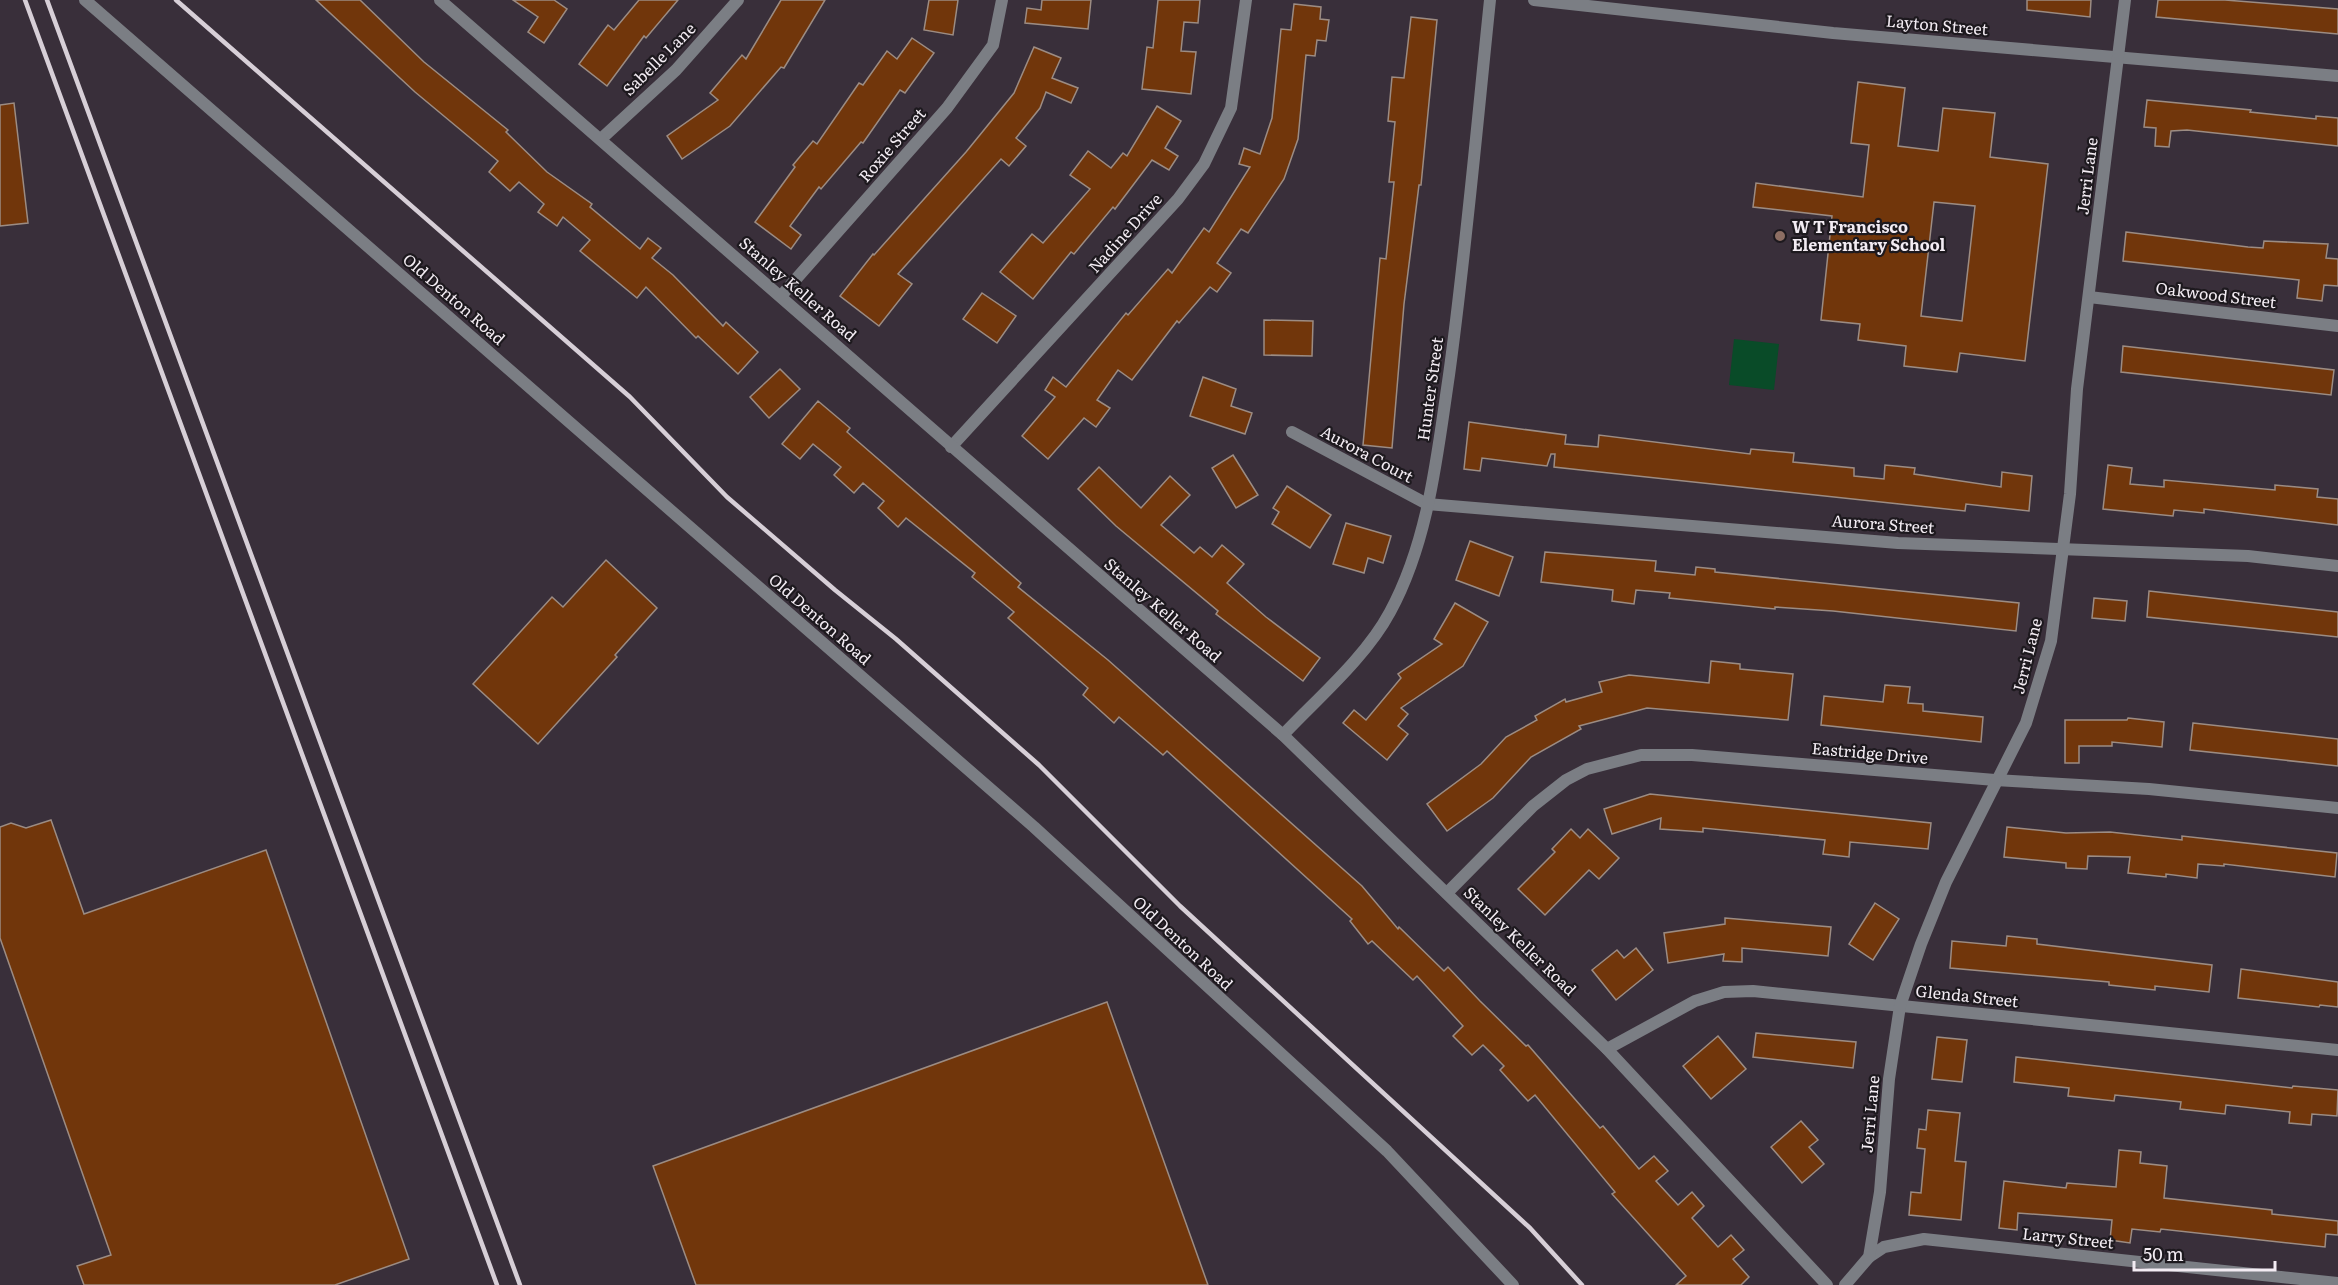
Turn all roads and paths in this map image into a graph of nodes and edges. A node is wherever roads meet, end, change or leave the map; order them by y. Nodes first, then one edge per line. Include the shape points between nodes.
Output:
1 (85, 0) edge
2 (440, 0) edge
3 (738, 0) edge
4 (1002, 0) edge
5 (1246, 0) edge
6 (1490, 0) edge
7 (1534, 0) edge
8 (2125, 0) edge
9 (2119, 56) junction
10 (2338, 76) edge
11 (601, 139) junction
12 (781, 296) junction
13 (2089, 297) junction
14 (2338, 326) edge
15 (1292, 432) dead end
16 (951, 447) junction
17 (1427, 504) junction
18 (2062, 550) junction
19 (2338, 566) edge
20 (1283, 735) junction
21 (1995, 780) junction
22 (2338, 808) edge
23 (1447, 892) junction
24 (1900, 1006) junction
25 (1607, 1049) junction
26 (2338, 1050) edge
27 (1869, 1257) junction
28 (2338, 1283) edge
29 (1513, 1285) edge
30 (1827, 1285) edge
31 (1845, 1285) edge

1 - 29 street, Old Denton Road via 1034,827 1387,1151
2 - 11 street, Stanley Keller Road
3 - 11 street, Sabelle Lane via 676,70
4 - 12 street, Roxie Street via 993,45 947,108
5 - 16 street, Nadine Drive via 1231,108 1204,164 1178,199
6 - 17 street, Hunter Street via 1454,336 1439,449
7 - 9 street, Layton Street via 1833,33
8 - 9 street, Jerri Lane
9 - 10 street, Layton Street
9 - 13 street, Jerri Lane
11 - 12 street, Stanley Keller Road
12 - 16 street, Stanley Keller Road
13 - 14 street, Oakwood Street
13 - 18 street, Jerri Lane
15 - 17 street, Aurora Court
16 - 20 street, Stanley Keller Road
17 - 18 street, Aurora Street via 1898,543
17 - 20 street, Hunter Street via 1418,550 1389,615 1365,648
18 - 19 street, Aurora Street via 2248,556
18 - 21 street, Jerri Lane via 2051,641 2026,723
20 - 23 street, Stanley Keller Road
21 - 22 street, Eastridge Drive via 2149,789
21 - 23 street, Eastridge Drive via 1692,754 1641,755 1587,769 1566,780 1533,806
21 - 24 street, Jerri Lane via 1946,882
23 - 25 street, Stanley Keller Road
24 - 25 street, Glenda Street via 1754,991 1724,992 1695,1001
24 - 26 street, Glenda Street
24 - 27 street, Jerri Lane
25 - 30 street, Stanley Keller Road
27 - 28 street, Larry Street via 1884,1246 1924,1239
27 - 31 street

